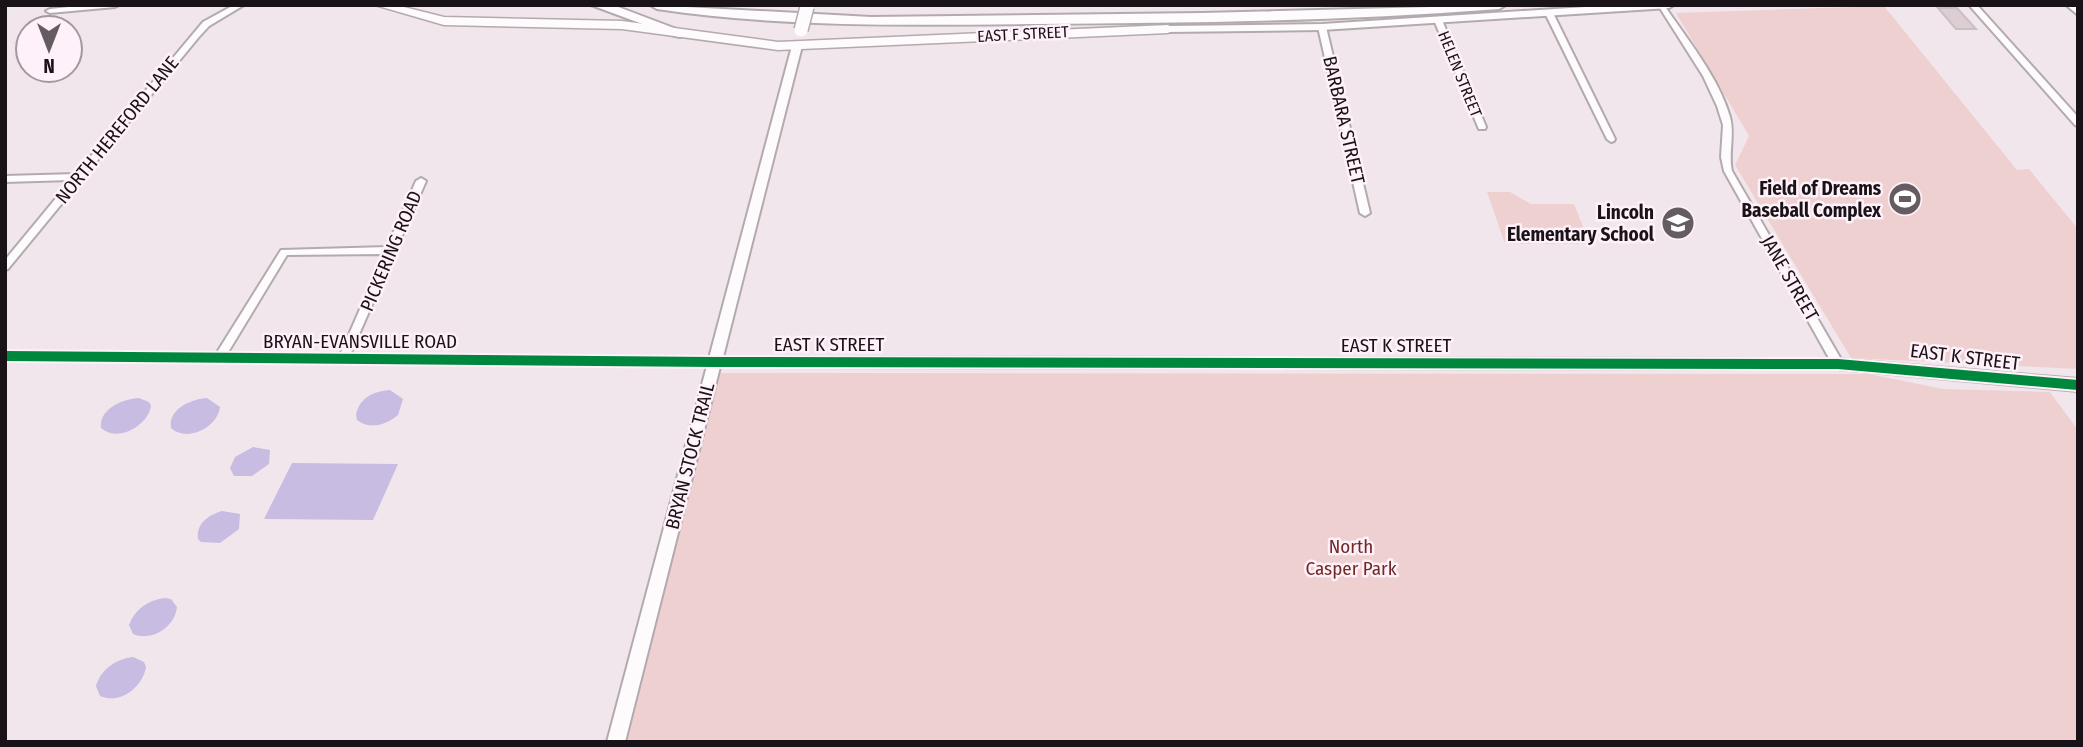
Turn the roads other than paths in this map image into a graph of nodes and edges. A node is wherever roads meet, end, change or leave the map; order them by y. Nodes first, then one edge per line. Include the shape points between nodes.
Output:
1 (115, 5) edge
2 (240, 5) edge
3 (381, 5) edge
4 (598, 5) edge
5 (657, 5) edge
6 (717, 5) edge
7 (1341, 5) edge
8 (1499, 5) edge
9 (1669, 5) edge
10 (1973, 5) edge
11 (2070, 5) edge
12 (808, 6) edge
13 (1661, 6) edge
14 (50, 12) dead end
15 (1403, 12) junction
16 (1549, 13) junction
17 (2078, 13) edge
18 (1438, 20) junction
19 (1322, 27) junction
20 (1168, 29) junction
21 (680, 33) junction
22 (797, 46) junction
23 (2078, 123) edge
24 (1482, 127) dead end
25 (1611, 139) dead end
26 (79, 177) junction
27 (5, 179) edge
28 (421, 181) dead end
29 (1365, 213) dead end
30 (391, 250) junction
31 (5, 267) edge
32 (5, 356) edge
33 (219, 358) junction
34 (343, 359) junction
35 (714, 362) junction
36 (1838, 364) junction
37 (2078, 385) edge
38 (616, 742) edge

1 - 14 street
2 - 26 street, NORTH HEREFORD LANE via 206,23
3 - 21 main road, EAST F STREET via 444,21 608,24
4 - 21 highway
5 - 15 highway via 750,17 850,22
6 - 7 highway via 852,15
8 - 15 highway
9 - 13 main road, EAST F STREET
10 - 23 street
11 - 17 street
12 - 22 main road, BRYAN STOCK TRAIL, bridge
13 - 16 main road, EAST F STREET
13 - 36 street, JANE STREET via 1723,109 1728,171
15 - 20 highway
16 - 18 main road, EAST F STREET
16 - 25 street
18 - 19 main road, EAST F STREET
18 - 24 street, HELEN STREET
19 - 20 main road, EAST F STREET
19 - 29 street, BARBARA STREET
20 - 22 main road, EAST F STREET
21 - 22 main road, EAST F STREET via 747,44
22 - 35 main road, BRYAN STOCK TRAIL
26 - 27 street
26 - 31 street, NORTH HEREFORD LANE
28 - 30 street, PICKERING ROAD
30 - 33 street via 284,252
30 - 34 street, PICKERING ROAD
32 - 33 street, BRYAN-EVANSVILLE ROAD
33 - 34 street, BRYAN-EVANSVILLE ROAD
34 - 35 street, BRYAN-EVANSVILLE ROAD
35 - 36 main road, EAST K STREET
35 - 38 main road, BRYAN STOCK TRAIL
36 - 37 main road, EAST K STREET

